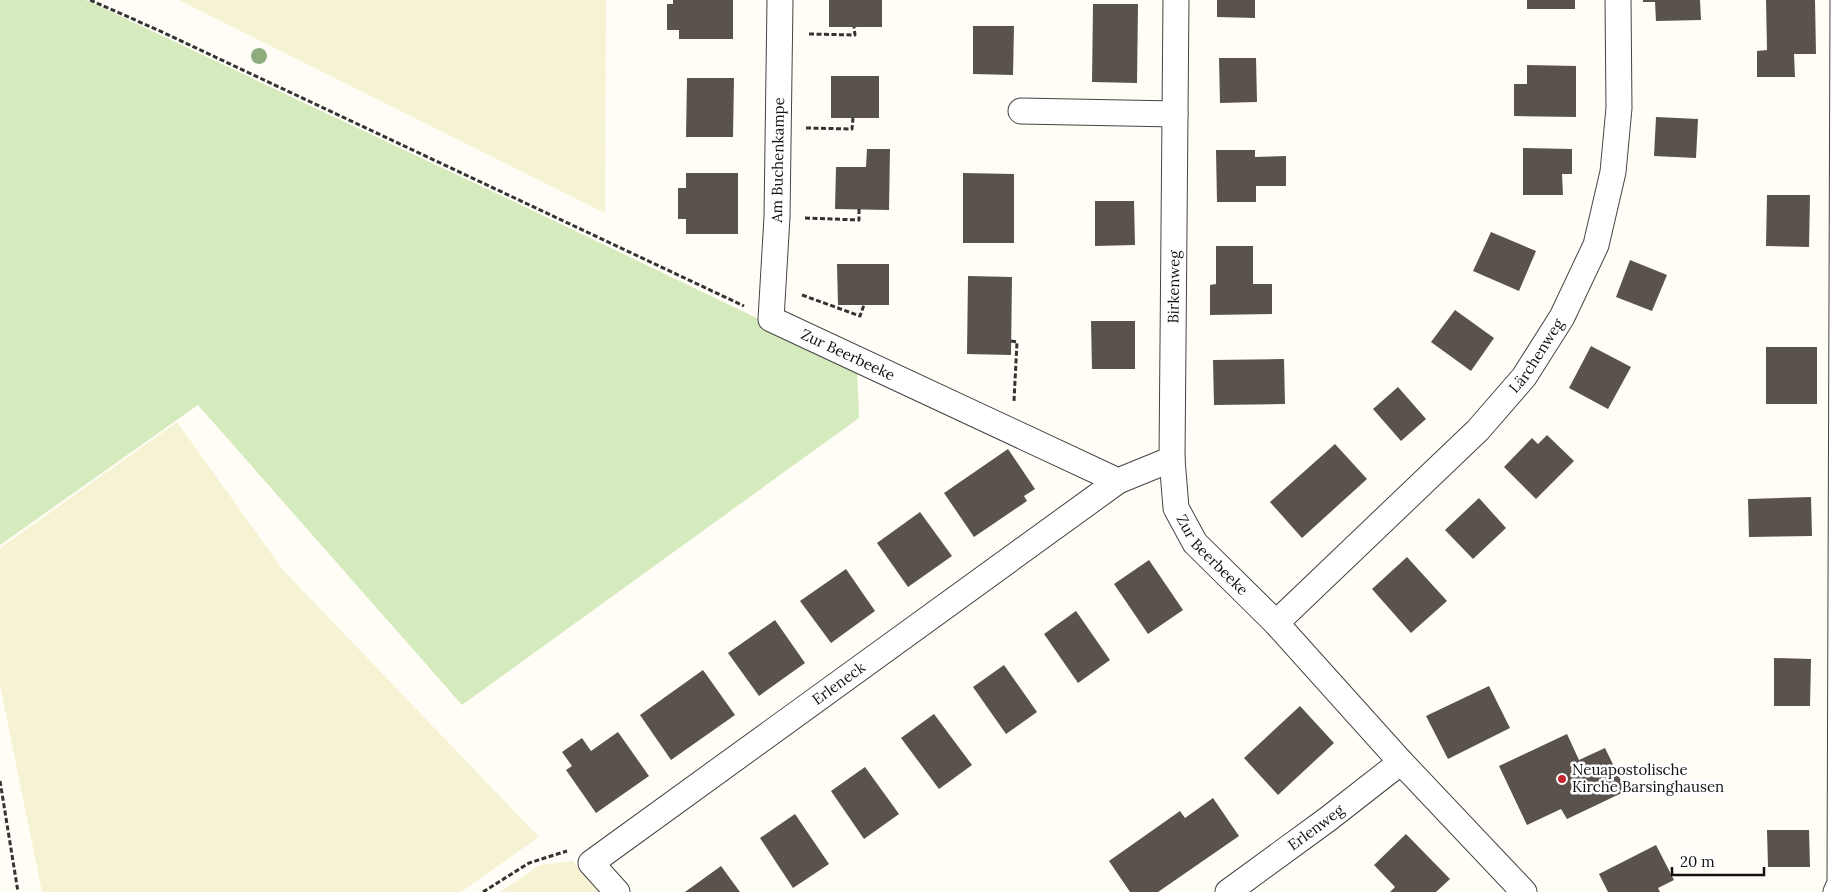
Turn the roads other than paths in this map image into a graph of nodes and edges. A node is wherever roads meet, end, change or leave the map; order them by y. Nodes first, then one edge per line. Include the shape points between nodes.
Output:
1 (780, 0) edge
2 (1176, 0) edge
3 (1618, 0) edge
4 (1843, 0) edge
5 (1021, 111) dead end
6 (1175, 114) junction
7 (771, 319) joint
8 (1172, 459) junction
9 (1118, 481) junction
10 (1276, 623) junction
11 (1401, 762) junction
12 (617, 892) edge
13 (1228, 892) edge
14 (1524, 892) edge
15 (1836, 892) edge

1 - 7 street, Am Buchenkampe via 780,127
2 - 6 street, Birkenweg
3 - 10 street, Lärchenweg via 1618,108 1613,172 1596,246 1562,317 1524,377 1478,430
4 - 15 street via 1840,883
5 - 6 street
6 - 8 street, Birkenweg
7 - 9 street, Zur Beerbeeke
8 - 9 street
8 - 10 street, Zur Beerbeeke via 1176,508 1195,543
9 - 12 street, Erleneck via 591,863
10 - 11 street, Zur Beerbeeke
11 - 13 street, Erlenweg
11 - 14 street, Zur Beerbeeke

